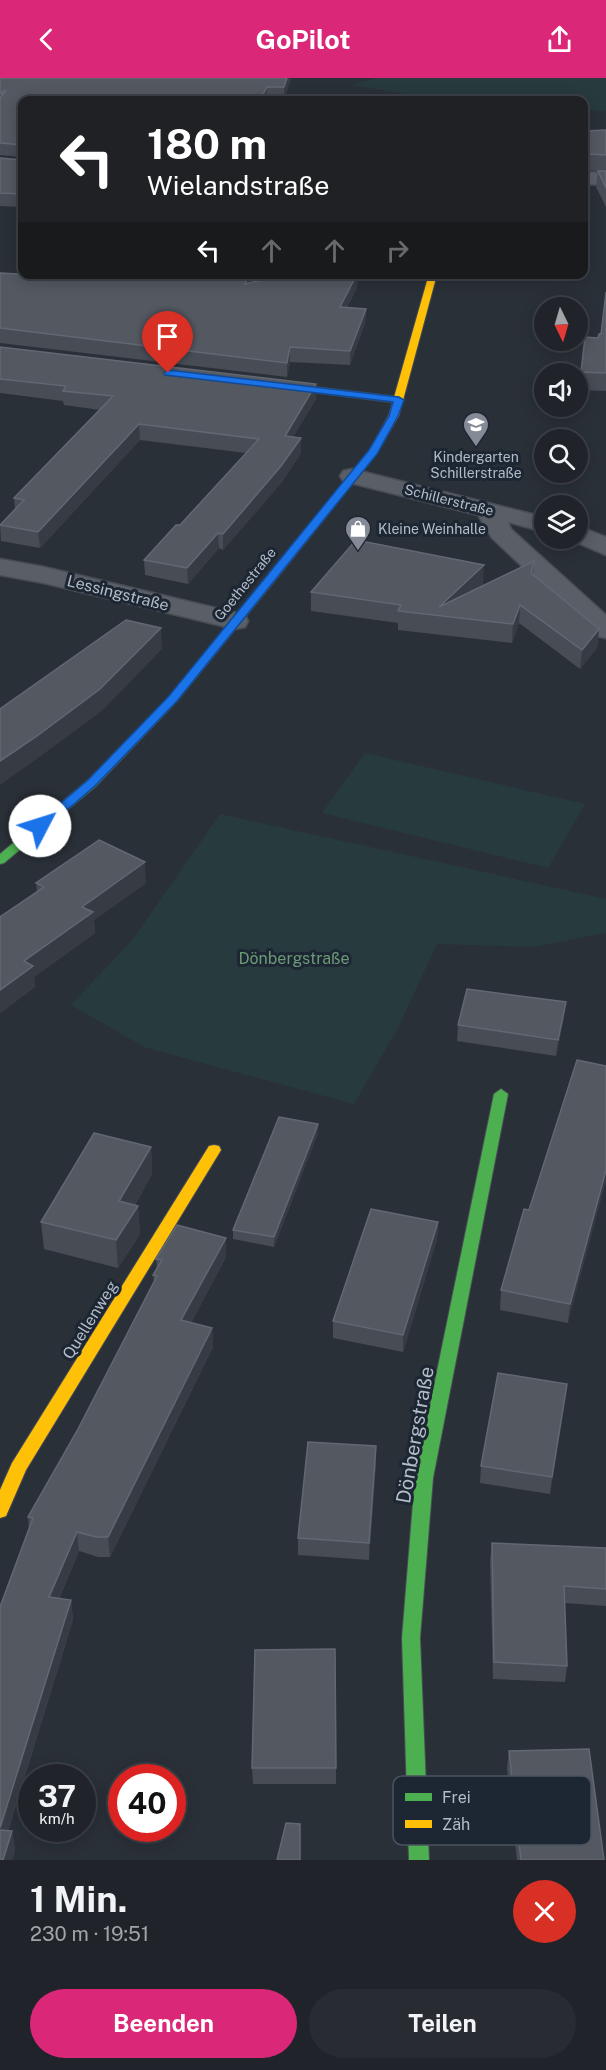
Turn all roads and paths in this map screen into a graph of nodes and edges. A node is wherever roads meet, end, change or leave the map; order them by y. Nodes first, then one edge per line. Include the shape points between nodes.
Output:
1 (588, 178) edge
2 (606, 179) edge
3 (432, 279) edge
4 (255, 383) edge
5 (399, 400) junction
6 (352, 476) junction
7 (488, 510) junction
8 (606, 518) edge
9 (534, 522) edge
10 (588, 524) edge
11 (588, 539) edge
12 (606, 547) edge
13 (0, 567) edge
14 (235, 621) junction
15 (606, 630) edge
16 (0, 860) edge
17 (501, 1094) dead end
18 (214, 1150) dead end
19 (0, 1511) edge
20 (416, 1776) edge
21 (418, 1845) edge
22 (419, 1860) edge

1 - 2 street
3 - 5 street, Goethestraße
4 - 5 street
5 - 6 street, Goethestraße via 374,452
6 - 7 street, Schillerstraße
6 - 14 street, Goethestraße
7 - 9 street, Schillerstraße
7 - 15 street via 501,533
8 - 10 street
11 - 12 street
13 - 14 street, Lessingstraße
14 - 16 street, Goethestraße via 173,699 92,783
17 - 20 street, Dönbergstraße via 423,1478 411,1638
18 - 19 street, Quellenweg via 18,1468
21 - 22 street, Dönbergstraße

